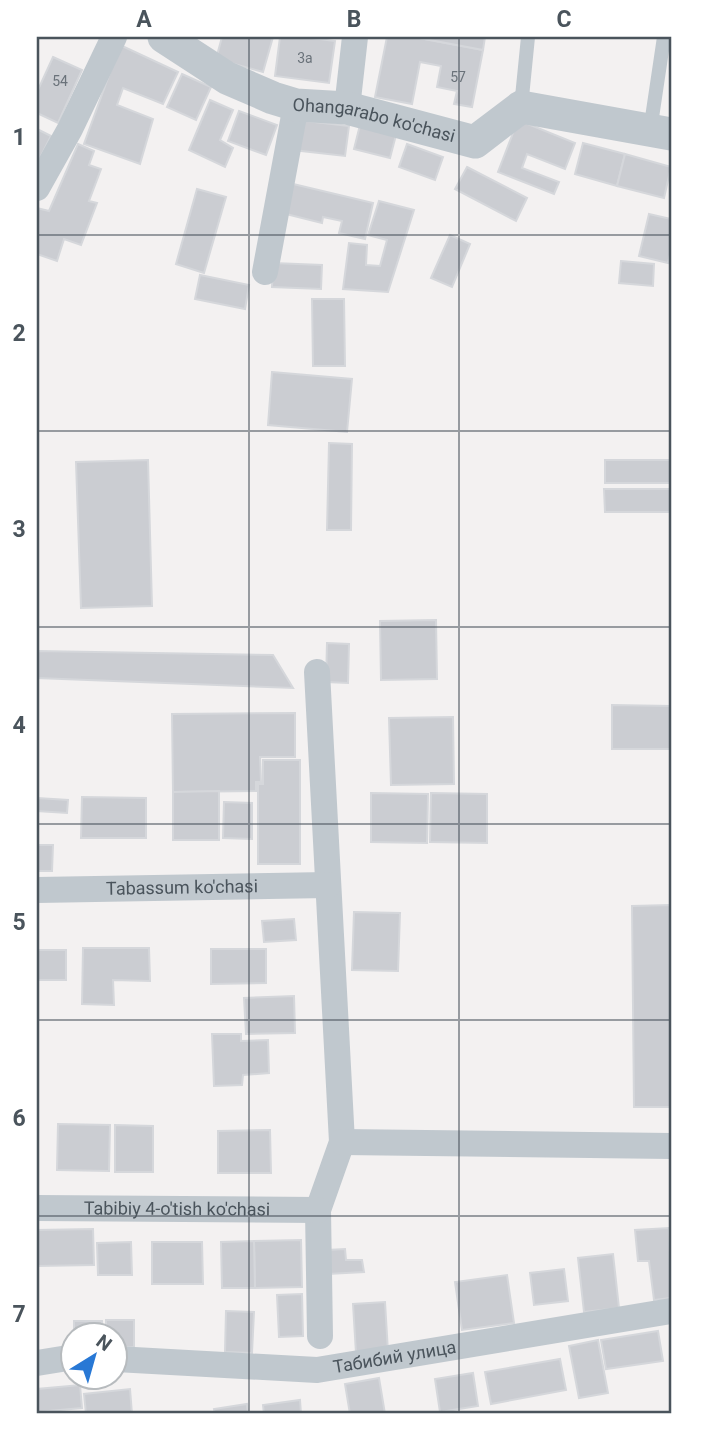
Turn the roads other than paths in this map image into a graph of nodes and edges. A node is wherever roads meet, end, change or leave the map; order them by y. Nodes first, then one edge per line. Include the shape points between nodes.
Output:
1 (114, 37) edge
2 (164, 37) edge
3 (355, 37) edge
4 (528, 37) edge
5 (664, 37) edge
6 (296, 105) junction
7 (521, 107) junction
8 (347, 108) junction
9 (661, 133) edge
10 (37, 188) edge
11 (265, 272) dead end
12 (317, 672) dead end
13 (328, 885) junction
14 (37, 890) edge
15 (342, 1142) junction
16 (671, 1146) edge
17 (37, 1208) edge
18 (317, 1210) junction
19 (671, 1311) edge
20 (320, 1336) dead end
21 (60, 1359) edge
22 (130, 1360) edge
23 (37, 1363) edge

1 - 10 street
2 - 6 street, Ohangarabo ko'chasi via 227,78
3 - 8 street
4 - 7 lane
5 - 9 lane
6 - 8 street, Ohangarabo ko'chasi
6 - 11 street
7 - 8 street, Ohangarabo ko'chasi via 475,142
7 - 9 street
12 - 13 street
13 - 14 street, Tabassum ko'chasi
13 - 15 street
15 - 16 street
15 - 18 street
17 - 18 street, Tabibiy 4-o'tish ko'chasi
18 - 20 street
19 - 22 street, Табибий улица via 317,1370
21 - 23 street

